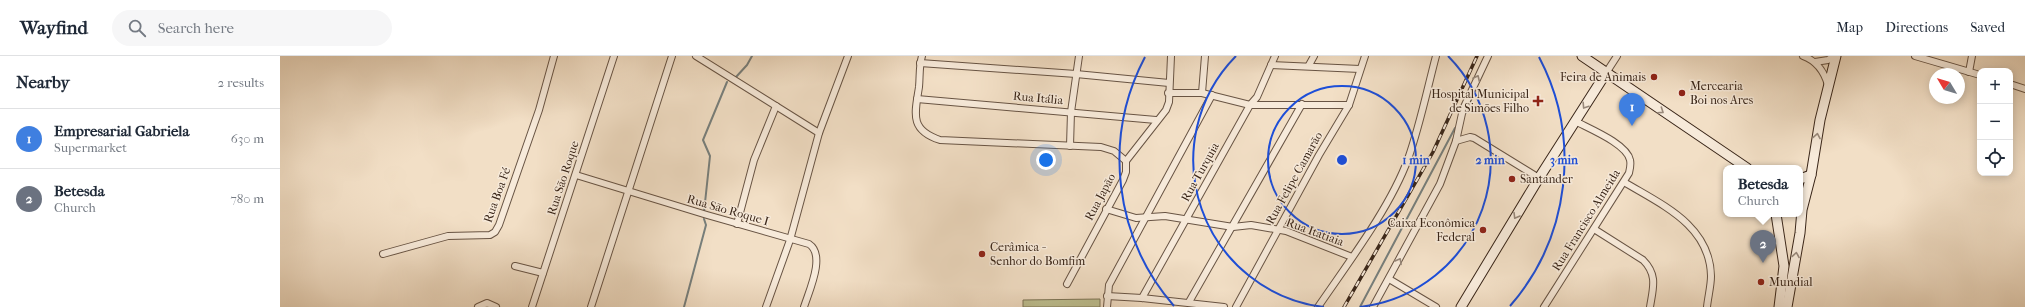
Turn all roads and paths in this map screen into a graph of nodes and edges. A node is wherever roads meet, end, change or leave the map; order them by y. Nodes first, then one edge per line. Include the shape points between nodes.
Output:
1 (554, 56) edge
2 (614, 56) edge
3 (672, 56) edge
4 (696, 56) edge
5 (848, 56) edge
6 (922, 56) edge
7 (1080, 56) edge
8 (1171, 56) edge
9 (1205, 56) edge
10 (1275, 56) edge
11 (1314, 56) edge
12 (1365, 56) edge
13 (1436, 56) edge
14 (1488, 56) edge
15 (1582, 56) edge
16 (1617, 56) edge
17 (1803, 56) edge
18 (1835, 56) edge
19 (1914, 56) edge
20 (1972, 56) edge
21 (1922, 57) edge
22 (1815, 62) junction
23 (920, 63) junction
24 (1271, 65) junction
25 (1309, 65) junction
26 (1360, 69) junction
27 (1969, 72) junction
28 (1606, 73) junction
29 (1076, 74) junction
30 (1977, 74) edge
31 (1169, 83) junction
32 (2013, 85) edge
33 (1828, 86) junction
34 (2025, 89) edge
35 (1168, 93) junction
36 (1202, 93) junction
37 (1212, 95) junction
38 (917, 99) junction
39 (1302, 104) junction
40 (1250, 105) junction
41 (1349, 105) junction
42 (776, 106) junction
43 (1071, 112) junction
44 (1156, 120) junction
45 (1575, 121) junction
46 (818, 133) junction
47 (1456, 141) junction
48 (1070, 146) junction
49 (1728, 156) junction
50 (1126, 161) junction
51 (1736, 165) edge
52 (1742, 165) edge
53 (576, 175) junction
54 (1810, 175) junction
55 (1540, 178) junction
56 (1803, 178) edge
57 (1624, 182) junction
58 (627, 191) junction
59 (1803, 201) edge
60 (1106, 209) junction
61 (1775, 217) edge
62 (1801, 217) edge
63 (1145, 218) junction
64 (1187, 219) junction
65 (737, 224) junction
66 (1234, 227) junction
67 (1594, 229) junction
68 (1278, 230) junction
69 (790, 240) junction
70 (383, 254) dead end
71 (1352, 257) junction
72 (515, 266) dead end
73 (544, 273) junction
74 (1389, 279) junction
75 (1067, 284) dead end
76 (1107, 296) junction
77 (1142, 298) junction
78 (1189, 302) junction
79 (478, 307) edge
80 (496, 307) edge
81 (532, 307) edge
82 (591, 307) edge
83 (766, 307) edge
84 (804, 307) edge
85 (1107, 307) edge
86 (1224, 307) edge
87 (1236, 307) edge
88 (1318, 307) edge
89 (1373, 307) edge
90 (1436, 307) edge
91 (1461, 307) edge
92 (1544, 307) edge
93 (1650, 307) edge
94 (1707, 307) edge
95 (1779, 307) edge
96 (1787, 307) edge

1 - 70 street, Rua Boa Fé via 539,110 495,232 490,235 448,236
2 - 53 street, Rua São Roque
3 - 58 street
4 - 42 street
5 - 46 street
6 - 23 street
7 - 29 street
8 - 31 street, Rua Japão
9 - 36 street
10 - 24 street, Rua Turquia
11 - 25 street
12 - 26 street, Rua Felipe Camarão
13 - 71 street via 1408,159 1385,204
47 -> 14 street via 1463,109
15 - 28 main road
16 - 28 street
17 - 22 street
18 - 22 street
18 - 33 main road
19 - 21 street
20 - 27 street
21 - 27 street
22 - 33 street via 1825,74
23 - 29 street
23 - 38 street
24 - 25 street
24 - 40 street, Rua Turquia via 1257,97
25 - 26 street
26 - 41 street, Rua Felipe Camarão
27 - 30 street
28 -> 45 main road
28 -> 49 main road
29 - 31 street
29 - 43 street
31 - 35 street, Rua Japão
32 - 34 street
54 -> 33 main road
35 - 36 street
35 - 44 street, Rua Japão via 1166,110
36 - 37 street
37 - 40 street
37 - 63 street
38 - 43 street, Rua Itália
38 - 48 street via 914,110 916,121 920,128 940,140
39 - 40 street
39 - 41 street
39 - 66 street
40 - 64 street, Rua Turquia
41 - 68 street, Rua Felipe Camarão
42 - 46 street
42 - 65 street via 754,160
43 - 44 street, Rua Itália
43 - 48 street
44 - 50 street, Rua Japão
45 - 55 main road
45 - 57 street, Rua Francisco Almeida via 1616,143 1628,154 1630,166
46 - 69 street
47 - 55 street via 1474,138
74 -> 47 street via 1440,184
48 - 50 street via 1109,149
49 - 51 main road
49 - 52 main road
50 - 60 street, Rua Japão via 1123,180
53 - 58 street, Rua São Roque I
53 - 73 street, Rua São Roque
54 - 56 main road
54 - 59 main road
55 -> 91 main road
57 - 67 street, Rua Francisco Almeida
57 - 94 street via 1686,220 1701,239 1710,265
58 - 65 street, Rua São Roque I
58 - 82 street
60 - 63 street, Rua Itatiaia via 1136,218
60 - 75 street, Rua Japão
61 - 95 main road via 1784,266
96 -> 62 main road
63 - 64 street, Rua Itatiaia via 1165,216
63 - 76 street via 1109,285
64 - 66 street, Rua Itatiaia
64 - 77 street, Rua Turquia
65 - 69 street, Rua São Roque I
66 - 68 street, Rua Itatiaia via 1251,226
66 - 78 street
67 - 92 street, Rua Francisco Almeida
67 - 93 street via 1649,265 1653,276
68 - 71 street, Rua Itatiaia via 1298,235
68 - 87 street, Rua Felipe Camarão
69 - 83 street
69 - 84 street, Rua São Roque I via 811,246 817,256
71 - 88 street
72 - 73 street
73 - 81 street, Rua São Roque
74 - 89 street
74 - 90 street
76 - 77 street
76 - 85 street
77 - 78 street
78 - 86 street
79 - 80 street via 487,303

